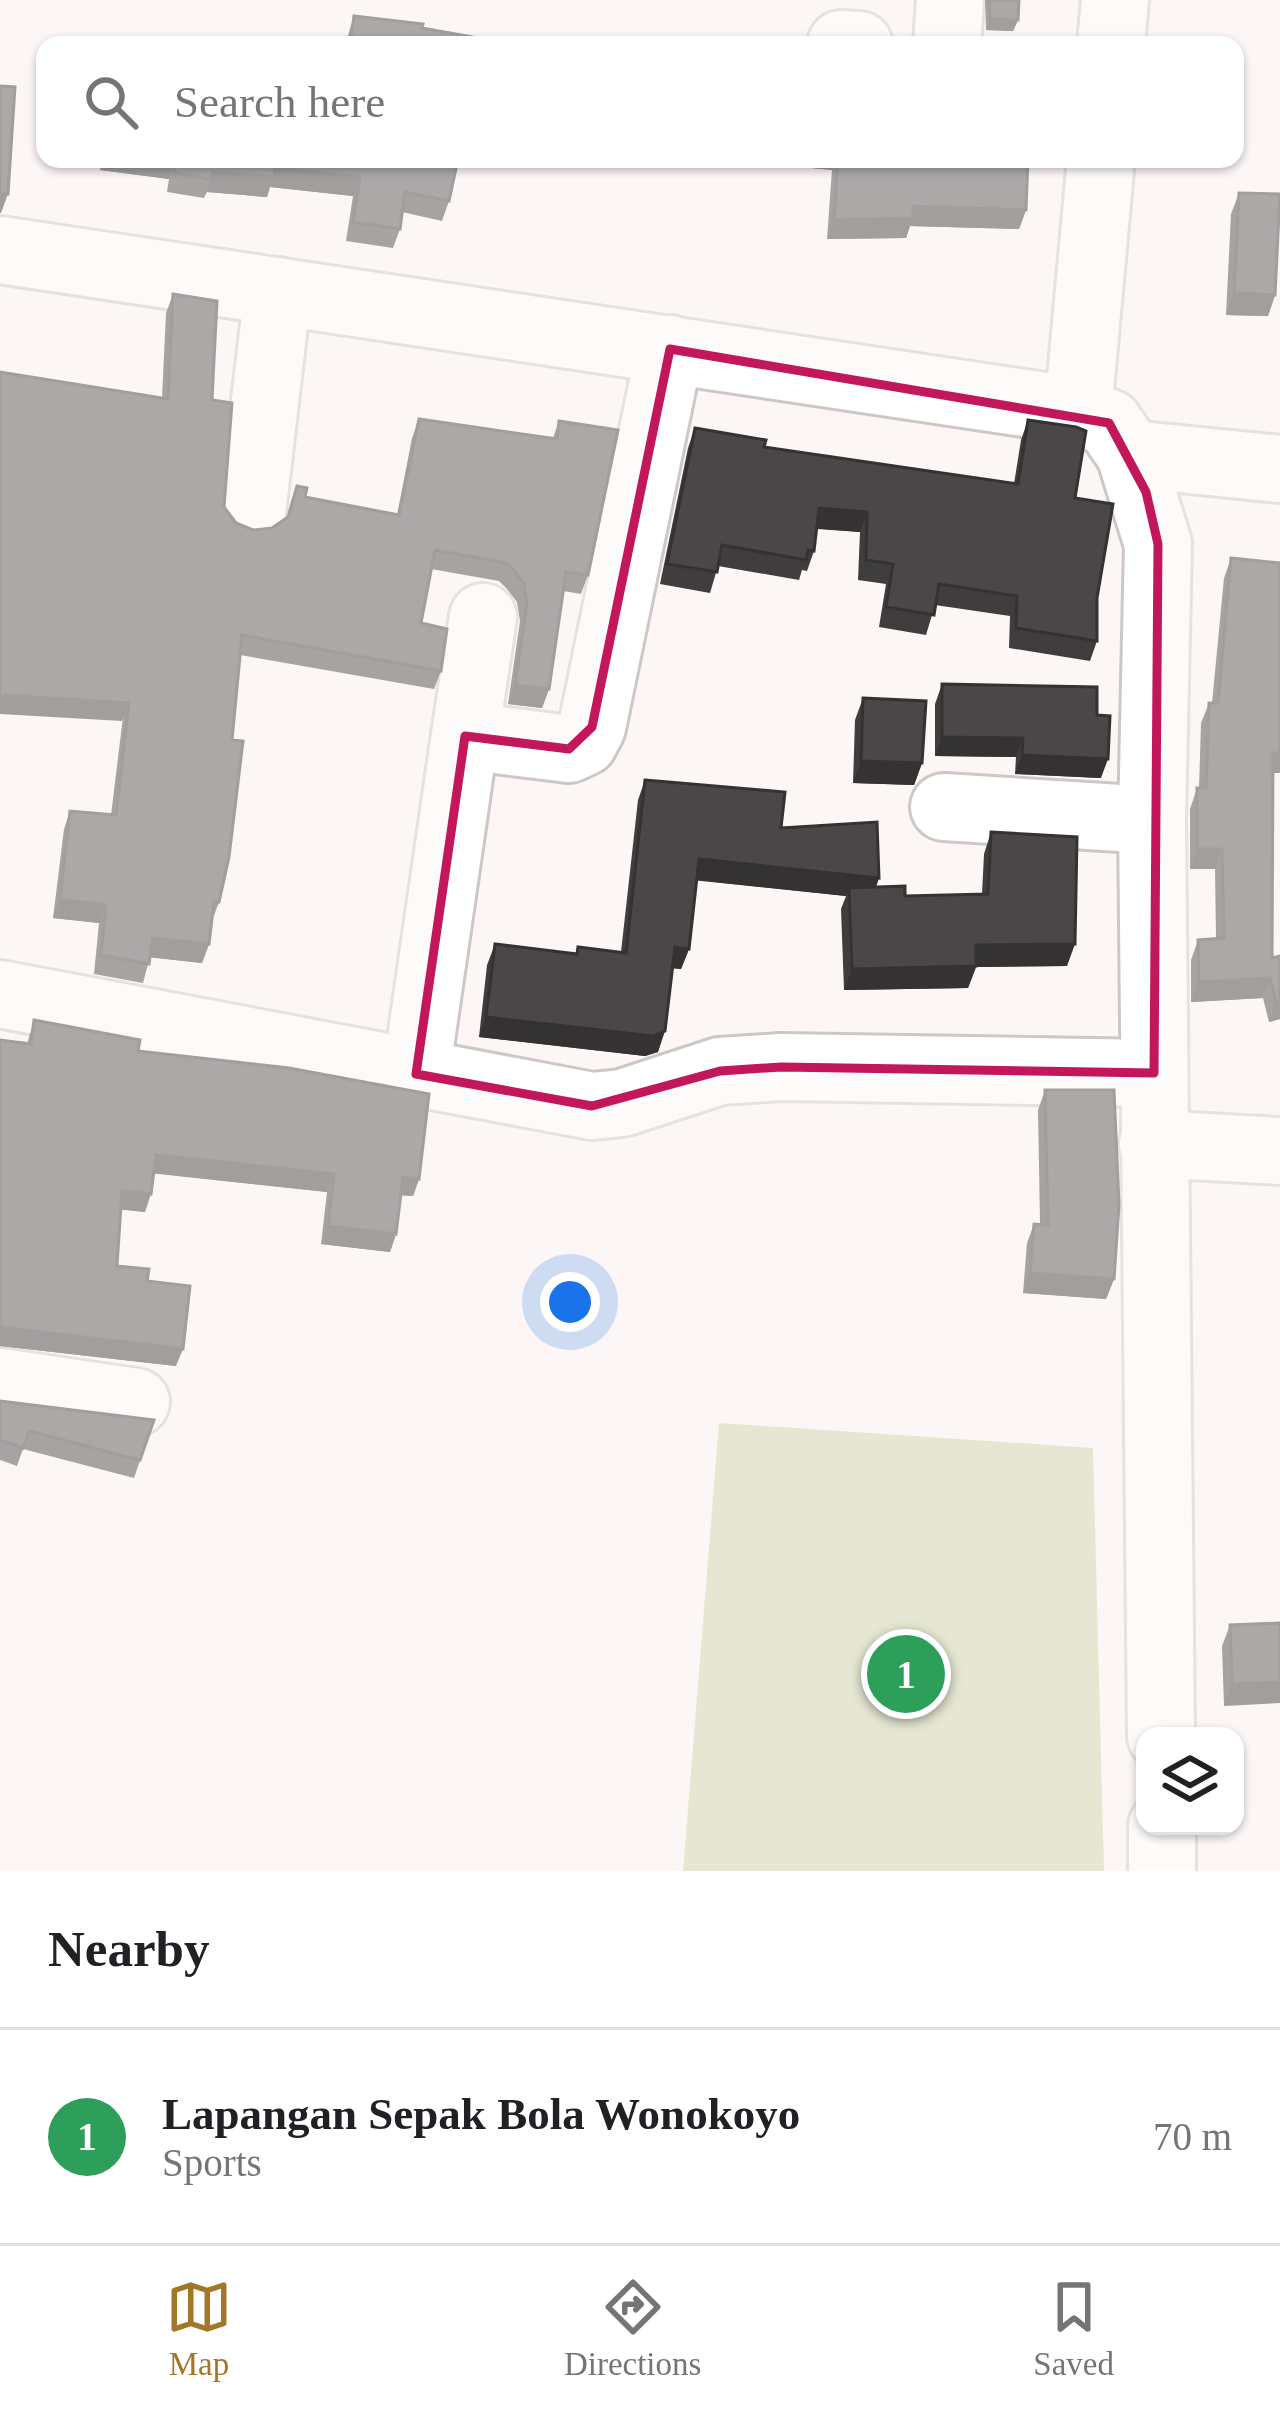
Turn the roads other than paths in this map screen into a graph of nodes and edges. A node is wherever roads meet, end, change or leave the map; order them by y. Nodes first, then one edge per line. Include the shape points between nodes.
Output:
1 (950, 0) edge
2 (1115, 0) edge
3 (948, 36) edge
4 (1112, 36) edge
5 (1100, 168) edge
6 (0, 250) edge
7 (278, 291) junction
8 (670, 349) junction
9 (1078, 411) junction
10 (1130, 454) junction
11 (1280, 469) edge
12 (252, 512) dead end
13 (483, 617) dead end
14 (466, 736) junction
15 (944, 807) dead end
16 (1151, 820) junction
17 (0, 994) edge
18 (1154, 1073) junction
19 (416, 1074) junction
20 (1153, 1144) junction
21 (1280, 1150) edge
22 (0, 1382) edge
23 (136, 1402) dead end
24 (1161, 1727) edge
25 (1162, 1835) edge
26 (1162, 1871) edge

1 - 3 street
2 - 4 street
5 - 9 street
6 - 7 street
7 - 8 street
7 - 12 street
8 - 9 street
8 - 14 street via 592,727 569,749
9 - 10 street via 1109,423
10 - 11 street
10 - 16 street via 1157,544
13 - 14 street
14 - 19 street
15 - 16 street
16 - 18 street
17 - 19 street
18 - 19 street via 721,1071 592,1106
18 - 20 street
20 - 21 street
20 - 24 street
22 - 23 street
25 - 26 street

